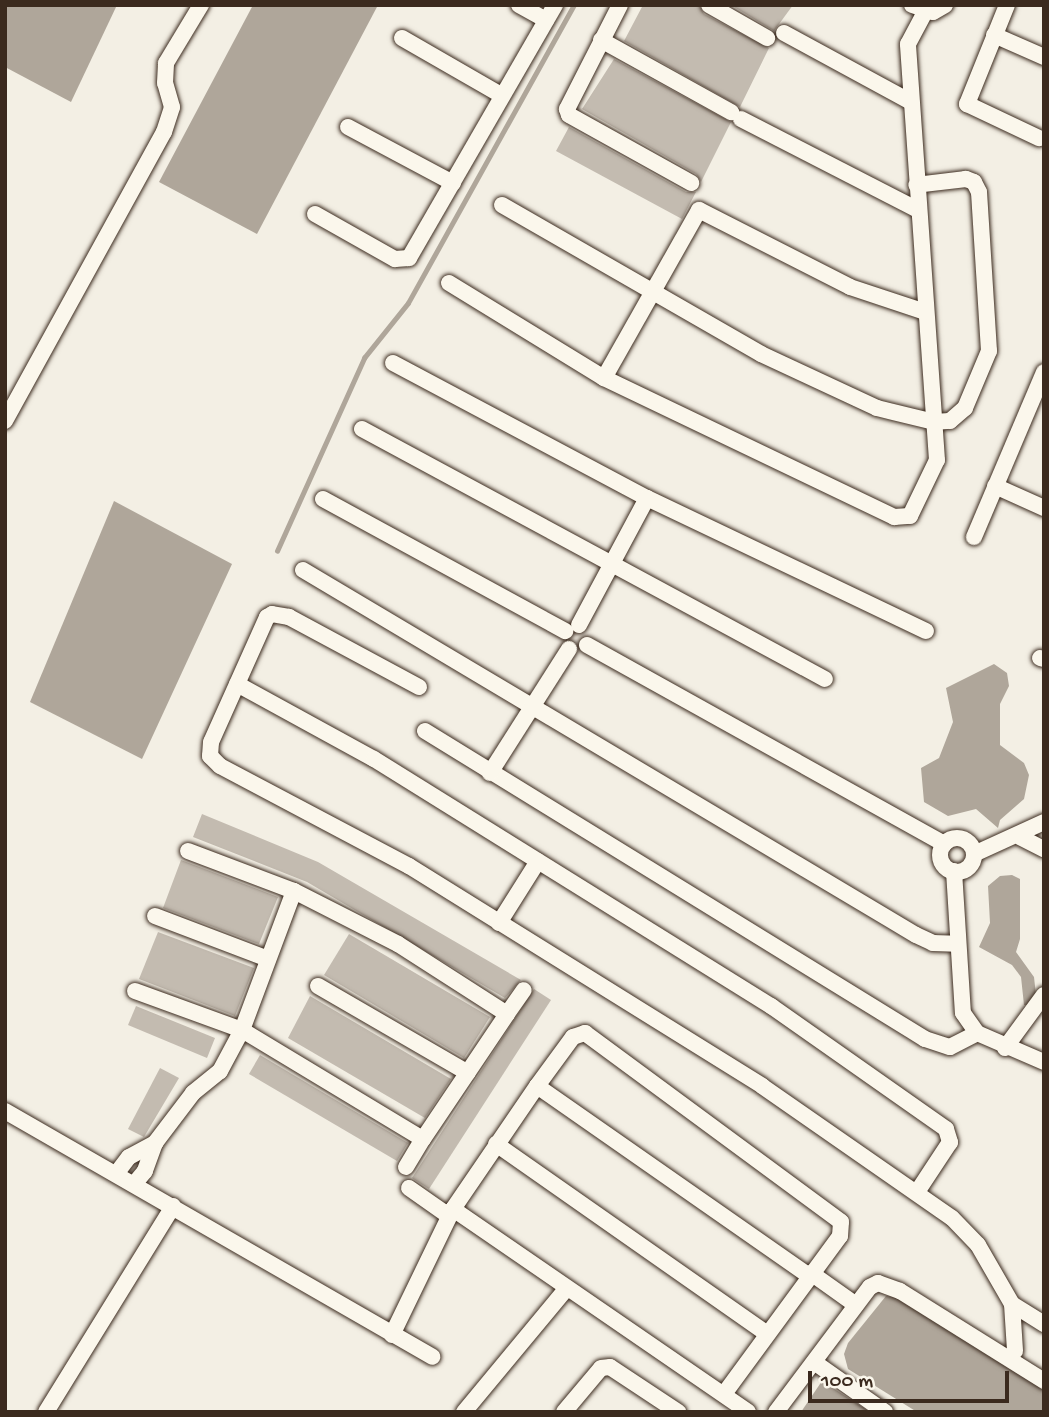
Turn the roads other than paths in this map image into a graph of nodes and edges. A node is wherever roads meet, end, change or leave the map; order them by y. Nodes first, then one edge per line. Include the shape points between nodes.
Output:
1 (201, 5) edge
2 (519, 5) edge
3 (555, 5) edge
4 (620, 5) edge
5 (709, 5) edge
6 (945, 5) edge
7 (1007, 5) edge
8 (919, 8) edge
9 (546, 20) junction
10 (784, 33) dead end
11 (994, 35) junction
12 (402, 38) dead end
13 (767, 38) dead end
14 (601, 40) junction
15 (1044, 57) edge
16 (502, 95) junction
17 (911, 102) junction
18 (348, 127) dead end
19 (1040, 138) dead end
20 (453, 183) junction
21 (691, 183) dead end
22 (916, 185) junction
23 (502, 205) dead end
24 (918, 210) junction
25 (315, 214) dead end
26 (449, 283) dead end
27 (648, 293) junction
28 (925, 312) junction
29 (393, 363) dead end
30 (1044, 372) edge
31 (604, 378) junction
32 (1038, 401) edge
33 (5, 421) edge
34 (934, 422) junction
35 (362, 429) dead end
36 (995, 486) junction
37 (647, 498) junction
38 (323, 499) dead end
39 (1044, 509) edge
40 (974, 537) dead end
41 (611, 567) junction
42 (303, 570) dead end
43 (572, 628) junction
44 (926, 631) dead end
45 (587, 645) junction
46 (569, 649) junction
47 (825, 679) dead end
48 (237, 684) junction
49 (419, 688) dead end
50 (535, 705) junction
51 (425, 731) dead end
52 (490, 773) junction
53 (1044, 822) edge
54 (1020, 836) junction
55 (944, 844) junction
56 (1044, 849) edge
57 (188, 851) dead end
58 (974, 854) junction
59 (538, 861) junction
60 (954, 871) junction
61 (294, 891) junction
62 (155, 916) dead end
63 (499, 923) junction
64 (956, 944) junction
65 (268, 959) junction
66 (318, 986) dead end
67 (524, 990) dead end
68 (135, 991) dead end
69 (1044, 995) edge
70 (507, 1014) junction
71 (242, 1030) junction
72 (977, 1033) junction
73 (1004, 1048) junction
74 (1044, 1062) edge
75 (468, 1073) junction
76 (537, 1086) junction
77 (5, 1111) edge
78 (423, 1139) junction
79 (155, 1143) junction
80 (496, 1144) junction
81 (406, 1167) dead end
82 (116, 1174) junction
83 (134, 1184) junction
84 (409, 1188) dead end
85 (917, 1192) junction
86 (173, 1206) junction
87 (451, 1212) junction
88 (810, 1275) junction
89 (567, 1287) junction
90 (1012, 1304) junction
91 (856, 1306) junction
92 (1044, 1324) edge
93 (767, 1334) junction
94 (392, 1335) junction
95 (1015, 1351) dead end
96 (432, 1357) dead end
97 (814, 1362) junction
98 (1044, 1381) edge
99 (724, 1394) junction
100 (46, 1412) edge
101 (464, 1412) edge
102 (564, 1412) edge
103 (678, 1412) edge
104 (748, 1412) edge
105 (776, 1412) edge
106 (885, 1412) edge

1 - 33 street via 166,63 165,83 172,107 164,132
2 - 9 street
3 - 9 street
4 - 14 street
5 - 13 street
6 - 8 street
7 - 11 street
8 - 17 street via 908,44
9 - 16 street
10 - 17 street
11 - 15 street
11 - 19 street via 967,104
12 - 16 street
14 - 21 street via 568,101 569,115
14 - 24 street
16 - 20 street
17 - 22 street
18 - 20 street
20 - 25 street via 414,249 402,260
22 - 24 street
22 - 34 street via 967,179 979,192 989,351 965,408 950,421
23 - 27 street
24 - 28 street
26 - 31 street
27 - 28 street via 699,210 850,287
27 - 31 street
27 - 34 street via 761,354 877,408
28 - 34 street
29 - 37 street
30 - 32 street
31 - 34 street via 894,517 916,511 932,476 937,460
32 - 36 street
35 - 41 street
36 - 39 street
36 - 40 street
37 - 41 street
37 - 44 street
38 - 43 street
41 - 43 street
41 - 47 street
42 - 50 street
43 - 45 street via 586,629
43 - 46 street via 562,638
45 - 46 street via 582,650
45 - 55 street
46 - 50 street
48 - 49 street via 267,617 279,614
48 - 59 street via 374,759
48 - 63 street via 211,742 214,761 354,833
50 - 52 street
50 - 64 street via 916,936 933,943
51 - 52 street
52 - 72 street via 925,1039 950,1047
53 - 54 street
54 - 56 street
54 - 58 street
55 - 58 street via 954,838 966,840
55 - 60 street via 942,860
57 - 61 street
58 - 60 street via 970,865
59 - 63 street
59 - 85 street via 771,1006 946,1129 952,1135 950,1142
60 - 64 street
61 - 65 street
61 - 70 street via 398,944
62 - 65 street
63 - 85 street via 762,1086
64 - 72 street via 959,999
65 - 71 street
66 - 75 street
67 - 70 street
68 - 71 street
69 - 73 street
70 - 75 street
71 - 78 street
71 - 79 street via 220,1071 193,1093
72 - 73 street
73 - 74 street
75 - 78 street
76 - 80 street
76 - 88 street
76 - 88 street via 573,1037 592,1035 839,1217 840,1237
77 - 82 street
78 - 81 street
79 - 82 street via 129,1157
79 - 83 street via 145,1171
80 - 87 street
80 - 93 street
82 - 83 street
83 - 86 street
84 - 87 street
85 - 90 street via 970,1233
86 - 94 street
86 - 100 street
87 - 89 street
87 - 94 street
88 - 91 street
88 - 93 street
89 - 99 street
89 - 101 street
90 - 92 street
90 - 95 street
91 - 97 street
91 - 98 street via 870,1287 888,1285
93 - 99 street
94 - 96 street
97 - 105 street
97 - 106 street
99 - 104 street
102 - 103 street via 601,1368 610,1367

